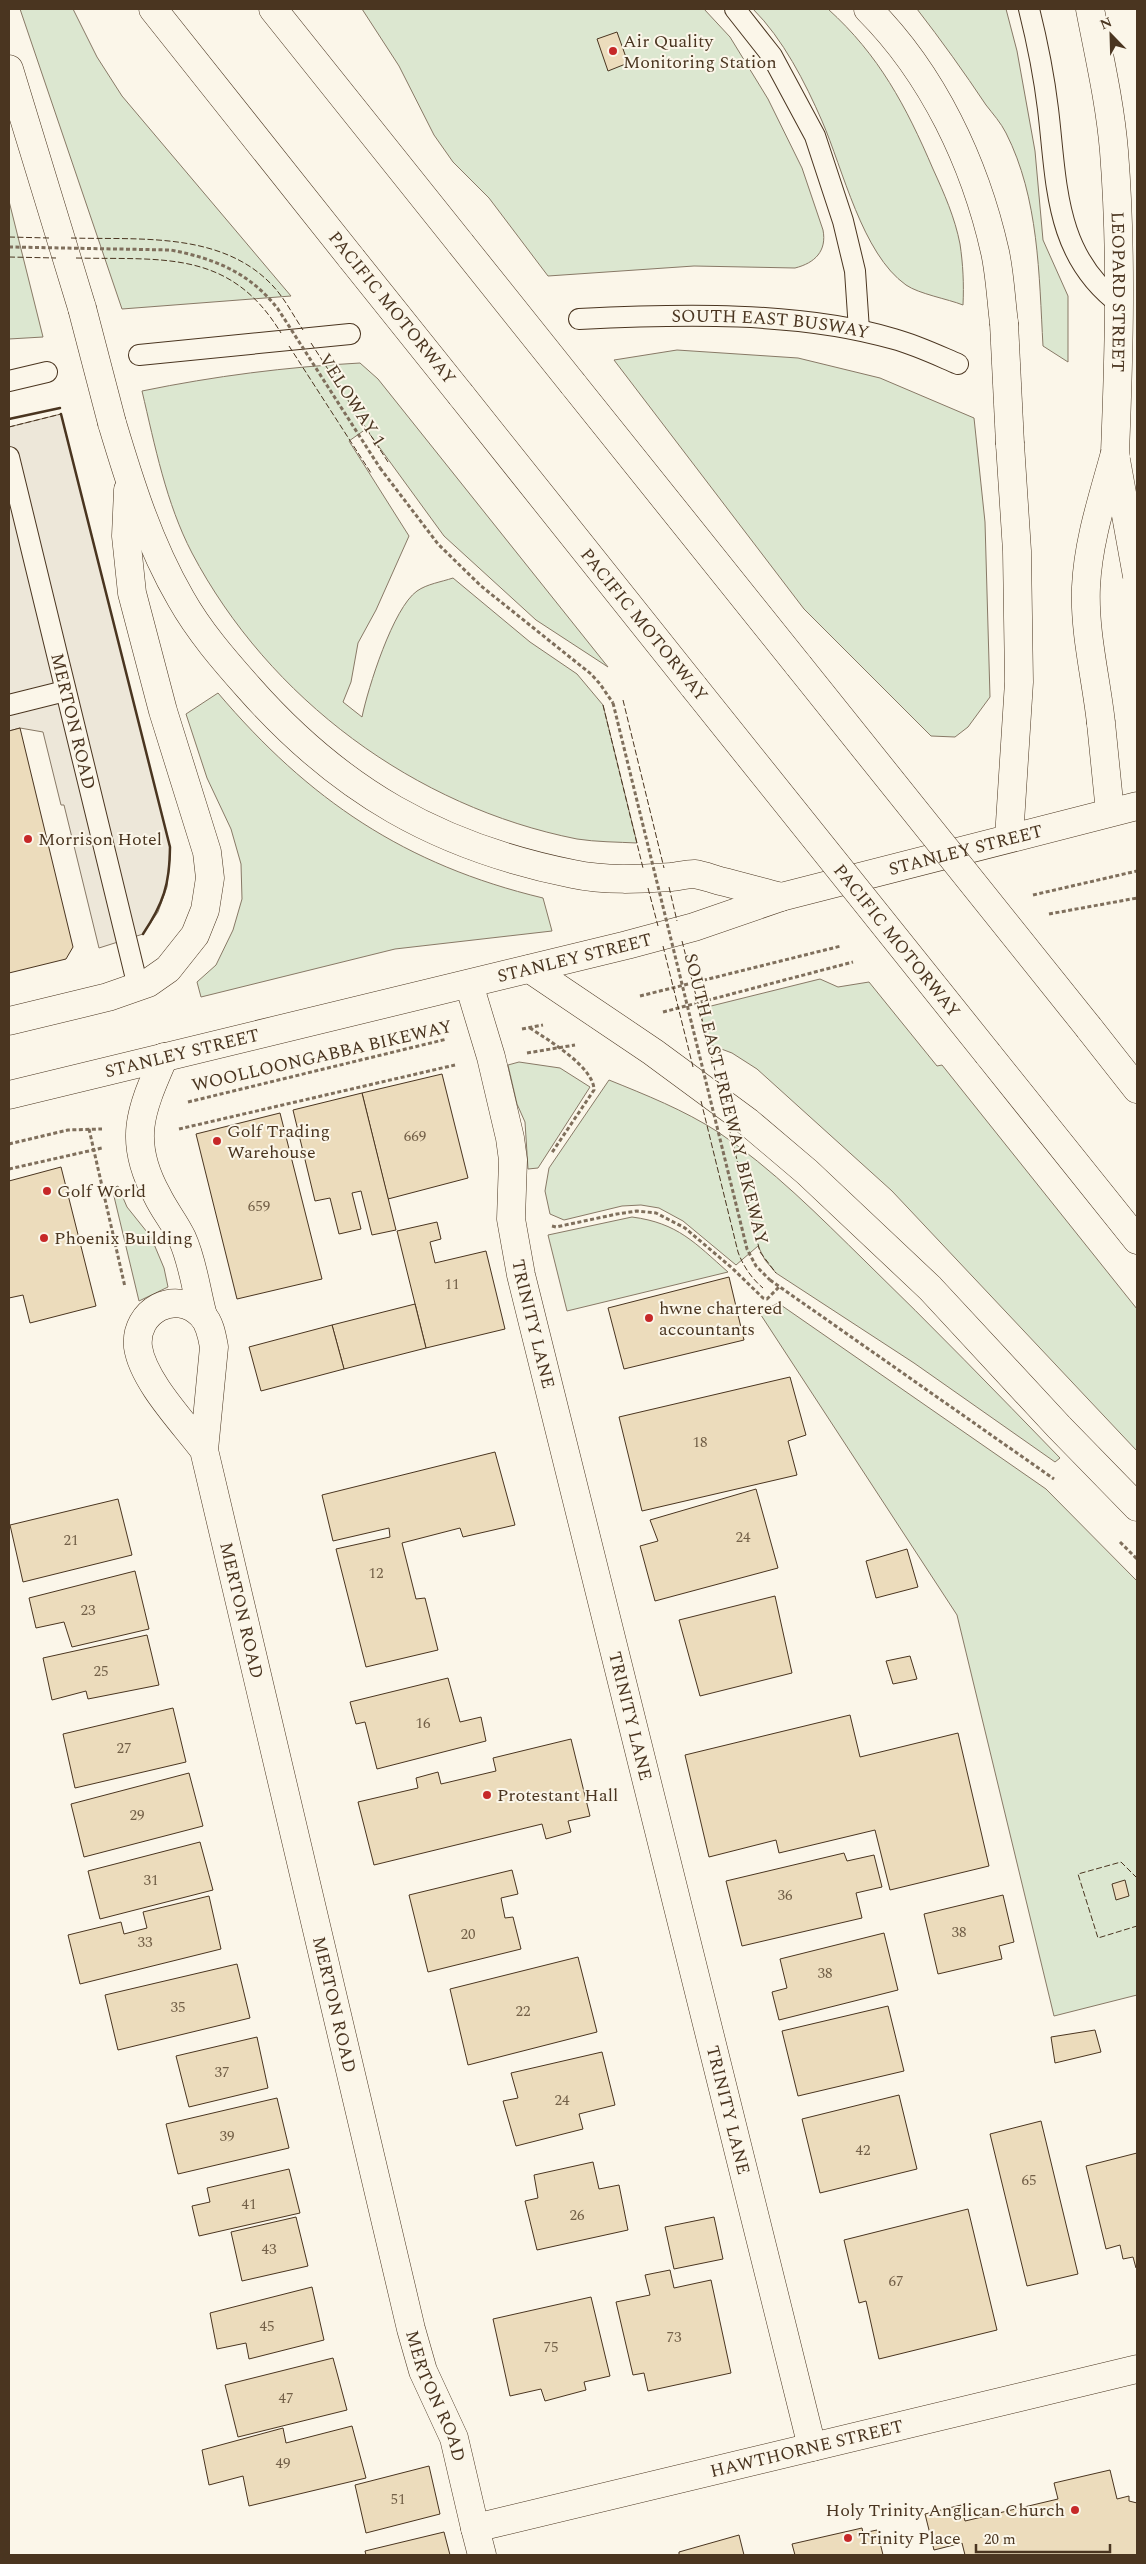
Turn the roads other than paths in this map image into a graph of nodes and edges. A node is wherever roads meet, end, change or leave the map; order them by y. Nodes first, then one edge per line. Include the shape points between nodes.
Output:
1 (153, 9) edge
2 (273, 9) edge
3 (735, 9) edge
4 (868, 9) edge
5 (1029, 9) edge
6 (1090, 9) edge
7 (9, 69) edge
8 (1121, 305) junction
9 (579, 319) dead end
10 (859, 330) junction
11 (350, 334) dead end
12 (139, 355) dead end
13 (958, 364) dead end
14 (47, 372) dead end
15 (9, 381) edge
16 (1115, 453) junction
17 (9, 457) edge
18 (129, 479) junction
19 (1137, 576) edge
20 (66, 690) junction
21 (9, 705) edge
22 (1137, 806) edge
23 (1110, 812) junction
24 (1009, 838) junction
25 (781, 897) junction
26 (530, 969) junction
27 (469, 984) junction
28 (138, 987) junction
29 (9, 1021) edge
30 (164, 1057) junction
31 (1137, 1088) edge
32 (9, 1095) edge
33 (1137, 1240) edge
34 (203, 1316) junction
35 (204, 1450) junction
36 (1137, 1507) edge
37 (1137, 2369) edge
38 (812, 2447) junction
39 (475, 2528) junction
40 (482, 2555) edge

1 - 33 main road, PACIFIC MOTORWAY, bridge
2 - 31 main road, bridge
3 - 10 lane via 772,56 815,136 843,221 855,271
4 - 24 main road, bridge via 935,97 978,189 995,253 1004,324 1015,518 1019,682
5 - 8 lane via 1048,108 1062,218 1090,276
6 - 8 main road, LEOPARD STREET via 1104,76 1114,150
7 - 18 main road, bridge via 82,308
8 - 16 main road, LEOPARD STREET
9 - 10 lane, SOUTH EAST BUSWAY via 627,316 783,318
10 - 13 lane, SOUTH EAST BUSWAY via 895,339
11 - 12 lane
14 - 15 lane
16 - 19 main road, LEOPARD STREET, bridge
16 - 23 main road, bridge via 1092,538 1086,586
17 - 20 lane, MERTON ROAD
18 - 25 main road via 158,554 195,621 275,718 319,760 363,791 410,819 503,858 577,875 608,878 695,874
18 - 28 main road via 126,536 132,593 163,711 207,852 210,878 206,910 195,935 168,969
20 - 21 lane
20 - 28 lane, MERTON ROAD
22 - 23 main road, STANLEY STREET
23 - 24 main road, STANLEY STREET
24 - 25 main road, STANLEY STREET
25 - 26 main road, STANLEY STREET via 694,927
26 - 27 main road, STANLEY STREET
26 - 36 main road via 748,1122 807,1172 930,1288
27 - 30 main road, STANLEY STREET
27 - 38 main road, TRINITY LANE via 511,1143 511,1219 522,1275
28 - 29 main road
30 - 32 main road, STANLEY STREET
30 - 34 main road via 144,1103 140,1131 143,1160 187,1250
34 - 35 main road, MERTON ROAD via 211,1330 214,1347
34 - 35 main road, MERTON ROAD via 190,1305 158,1306 145,1317 138,1332 138,1348 151,1379
35 - 39 main road, MERTON ROAD via 411,2328 423,2371 454,2438
37 - 38 main road, HAWTHORNE STREET
38 - 39 main road, HAWTHORNE STREET
39 - 40 main road, MERTON ROAD

